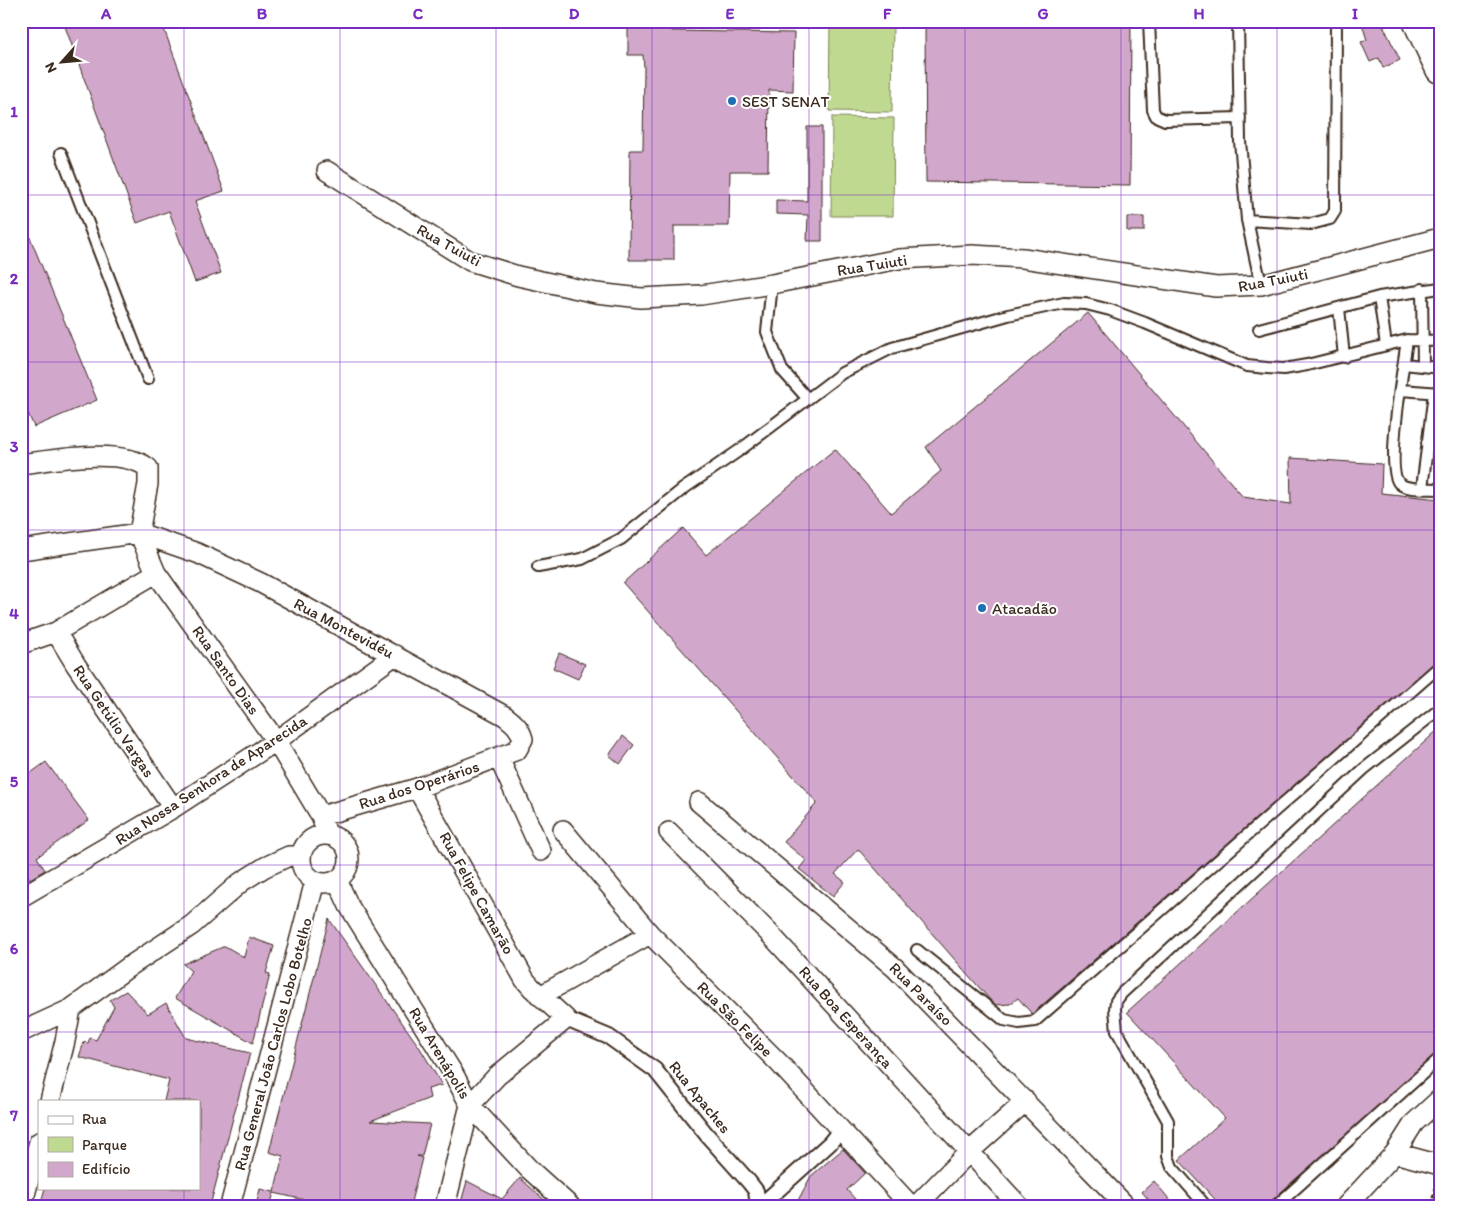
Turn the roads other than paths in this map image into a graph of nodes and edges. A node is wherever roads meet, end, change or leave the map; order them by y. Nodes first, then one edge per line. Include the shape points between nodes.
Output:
1 (1149, 21) edge
2 (1238, 21) edge
3 (1336, 21) edge
4 (1416, 21) edge
5 (1440, 69) edge
6 (1240, 118) junction
7 (60, 153) dead end
8 (327, 171) dead end
9 (1247, 220) junction
10 (1440, 238) edge
11 (772, 284) junction
12 (1261, 285) junction
13 (1440, 288) edge
14 (1422, 289) junction
15 (1379, 297) junction
16 (1339, 308) junction
17 (1259, 329) dead end
18 (1407, 340) junction
19 (1424, 340) junction
20 (1440, 342) edge
21 (1386, 345) junction
22 (1344, 357) junction
23 (1404, 364) junction
24 (1423, 366) junction
25 (1440, 368) edge
26 (148, 379) dead end
27 (1402, 390) junction
28 (1437, 393) edge
29 (807, 398) junction
30 (1427, 443) junction
31 (1440, 444) edge
32 (21, 464) edge
33 (1422, 488) junction
34 (1440, 489) edge
35 (138, 533) junction
36 (21, 550) edge
37 (538, 567) dead end
38 (156, 573) junction
39 (56, 632) junction
40 (21, 644) edge
41 (395, 655) junction
42 (1440, 666) edge
43 (1440, 709) edge
44 (276, 741) junction
45 (517, 750) joint
46 (499, 758) junction
47 (417, 788) junction
48 (699, 802) dead end
49 (172, 808) junction
50 (321, 816) junction
51 (563, 830) dead end
52 (669, 832) dead end
53 (327, 834) junction
54 (541, 852) dead end
55 (301, 856) junction
56 (337, 880) junction
57 (316, 881) junction
58 (21, 897) edge
59 (650, 934) junction
60 (918, 950) dead end
61 (540, 996) junction
62 (70, 1010) junction
63 (566, 1019) junction
64 (21, 1032) edge
65 (1440, 1058) edge
66 (50, 1100) edge
67 (1440, 1100) edge
68 (1026, 1101) junction
69 (470, 1104) junction
70 (841, 1130) junction
71 (38, 1146) edge
72 (969, 1152) junction
73 (1395, 1153) junction
74 (1440, 1165) edge
75 (22, 1206) edge
76 (230, 1206) edge
77 (444, 1206) edge
78 (570, 1206) edge
79 (759, 1206) edge
80 (911, 1206) edge
81 (916, 1206) edge
82 (1020, 1206) edge
83 (1126, 1206) edge
84 (1206, 1206) edge
85 (1276, 1206) edge
86 (1346, 1206) edge

1 - 6 lane via 1153,110 1156,116 1165,120
2 - 6 lane
3 - 9 lane via 1335,211 1330,219 1310,224
4 - 5 highway
6 - 9 lane
7 - 26 lane
8 - 11 street, Rua Tuiuti via 470,261 518,276 596,293 642,298
9 - 12 lane
10 - 12 street, Rua Tuiuti
11 - 12 street, Rua Tuiuti via 899,259 972,255 1023,258 1216,287
11 - 29 lane via 767,332 782,370
13 - 14 lane
14 - 15 lane
14 - 19 lane
15 - 16 lane
15 - 21 lane
16 - 17 lane
16 - 22 lane
18 - 19 lane
18 - 21 lane
18 - 23 lane
19 - 20 lane
19 - 24 lane
21 - 22 lane
22 - 29 lane via 1284,369 1247,366 1110,310 1086,304 1064,304 979,322 892,348 842,373
23 - 24 lane
23 - 27 lane
24 - 25 lane
27 - 28 lane
27 - 33 lane via 1393,471 1400,484
28 - 30 lane
29 - 37 lane via 621,539 582,559
30 - 31 lane
30 - 33 lane
32 - 35 street via 77,456 134,460 144,464 148,468 148,484
33 - 34 lane
35 - 36 street
35 - 38 street, Rua Santo Dias
35 - 41 street, Rua Montevidéu via 197,553
38 - 39 street
38 - 44 street, Rua Santo Dias
39 - 40 street
39 - 49 street, Rua Getúlio Vargas
41 - 44 street, Rua Nossa Senhora de Aparecida
41 - 45 street, Rua Montevidéu via 516,724 523,739
42 - 60 lane via 1035,1021 1019,1023 1004,1020
43 - 84 lane via 1364,770 1116,1001 1114,1017 1118,1031 1168,1121 1168,1156 1172,1167
44 - 49 street, Rua Nossa Senhora de Aparecida
44 - 50 street, Rua Santo Dias
45 - 46 street, Rua dos Operários
46 - 47 street, Rua dos Operários
46 - 54 street
47 - 50 street, Rua dos Operários
47 - 61 street, Rua Felipe Camarão via 525,980
48 - 68 street, Rua Paraíso via 895,968
49 - 58 street, Rua Nossa Senhora de Aparecida
50 - 53 street, Rua Santo Dias
51 - 59 street, Rua São Felipe
52 - 72 street, Rua Boa Esperança via 770,934
53 - 55 street via 308,841
53 - 56 street via 339,839 348,852 348,868
55 - 57 street via 304,871
55 - 62 street via 275,861 241,882 192,925
56 - 57 street
56 - 69 street, Rua Arenápolis via 349,906
57 - 76 street, Rua General João Carlos Lobo Botelho
59 - 61 street
59 - 70 street, Rua São Felipe
61 - 63 street, Rua Felipe Camarão
62 - 64 street
62 - 66 street
63 - 69 street via 497,1076
63 - 79 street, Rua Apaches via 609,1037 655,1070 756,1191
65 - 85 lane
67 - 73 street via 1414,1123
68 - 72 street
68 - 83 street, Rua Paraíso
69 - 77 street
69 - 78 street, Rua Arenápolis via 529,1169
70 - 79 street
70 - 80 street, Rua São Felipe
71 - 75 street
72 - 81 street
72 - 82 street, Rua Boa Esperança
73 - 74 street
73 - 86 street

